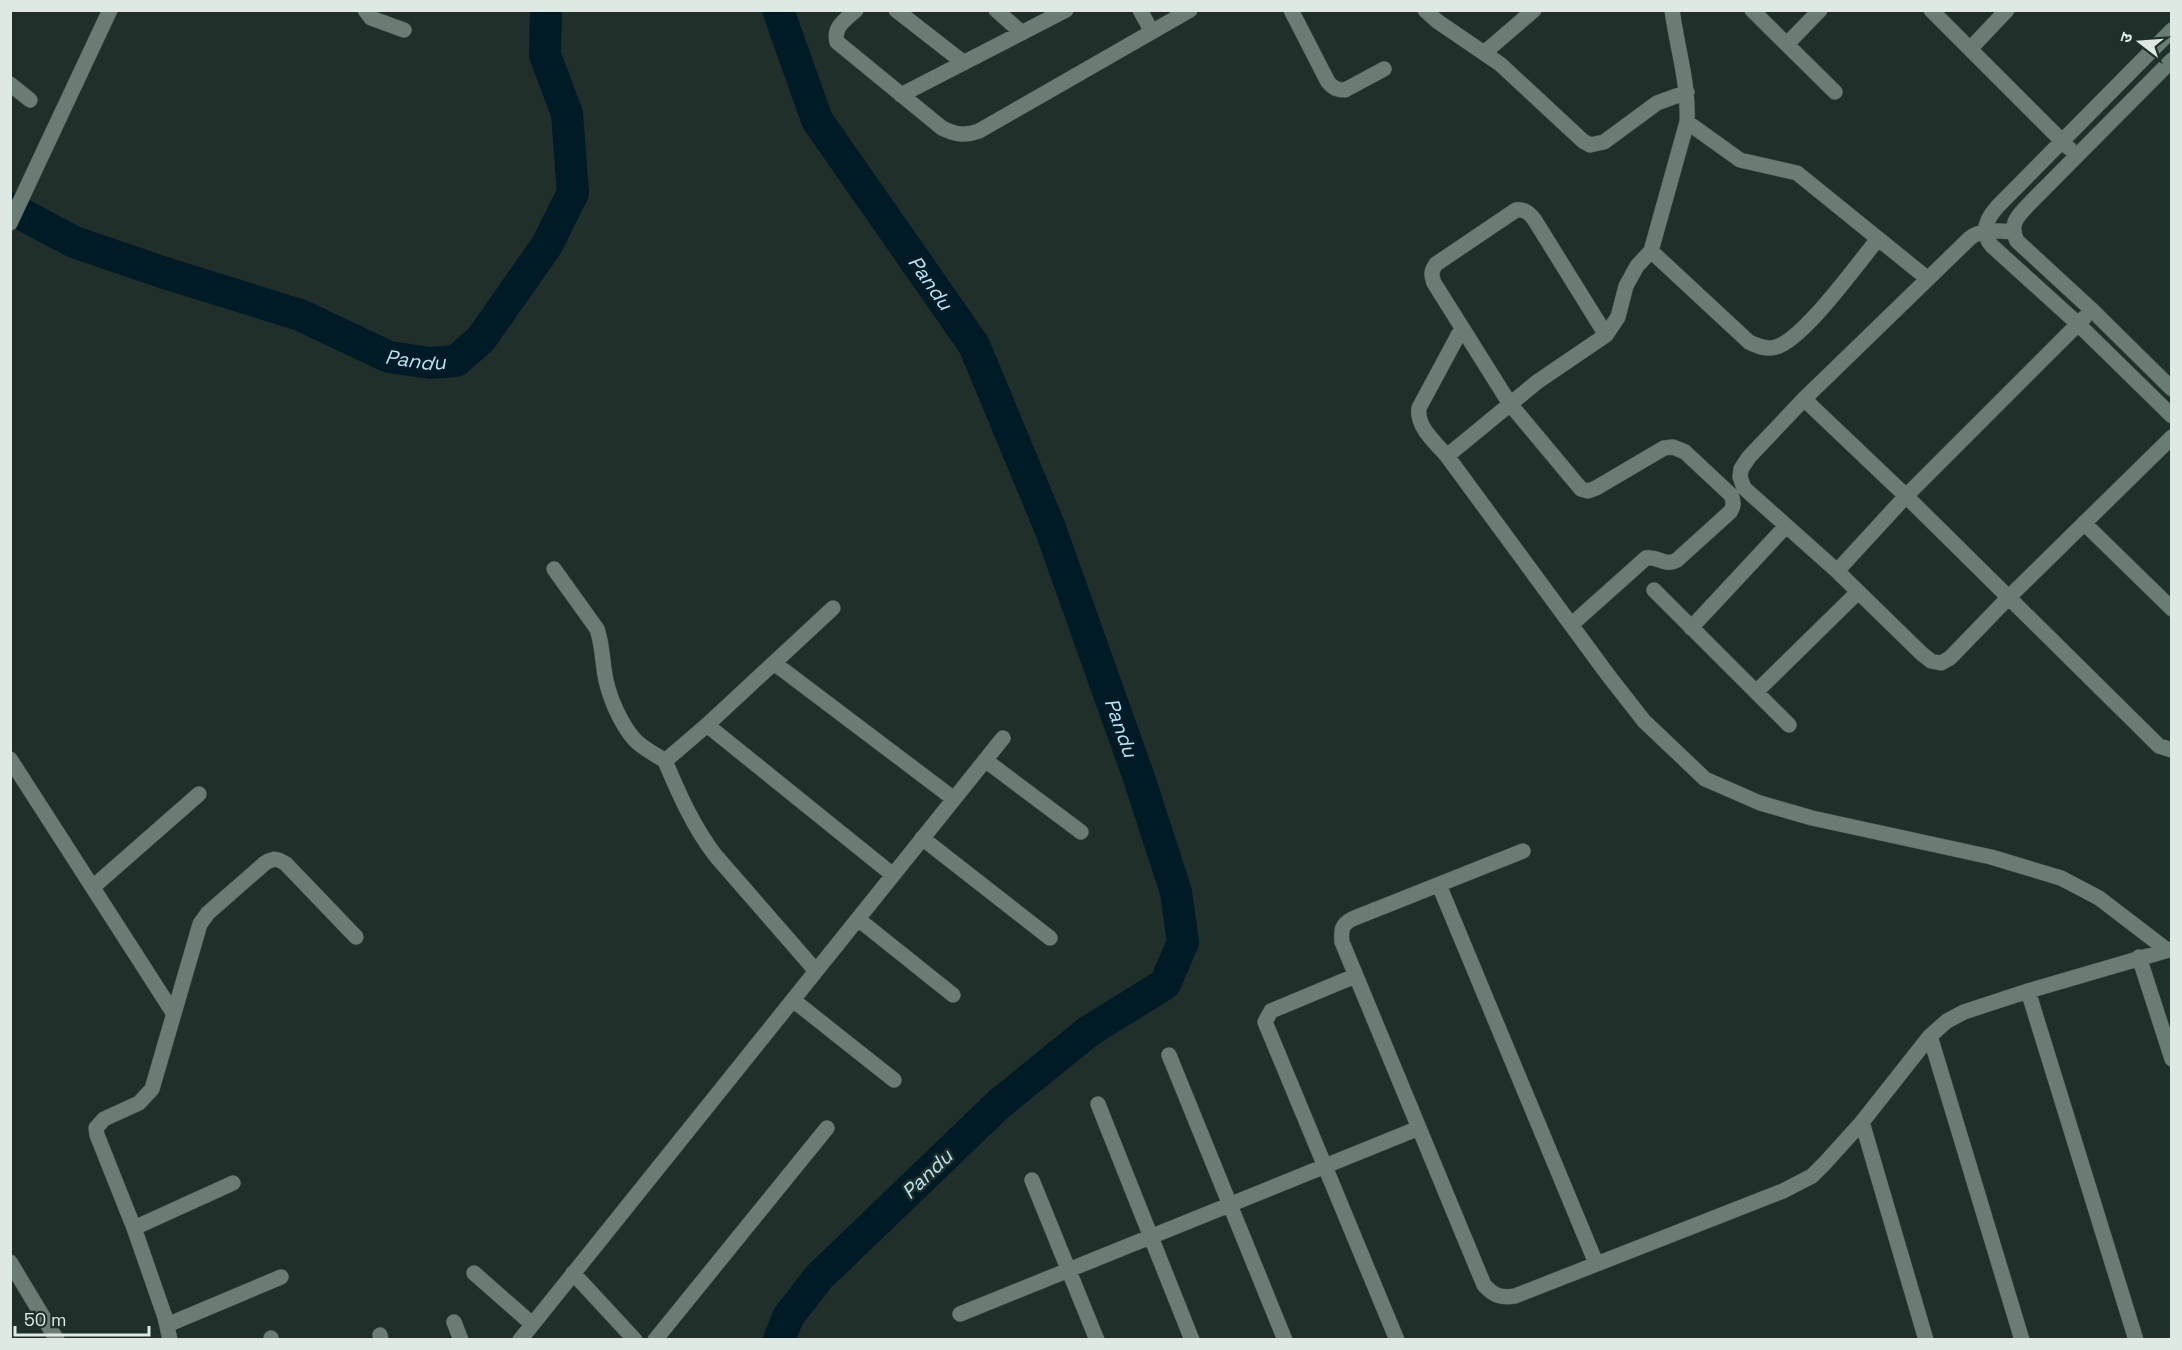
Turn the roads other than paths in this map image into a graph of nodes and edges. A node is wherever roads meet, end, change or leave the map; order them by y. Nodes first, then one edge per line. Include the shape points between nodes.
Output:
1 (110, 10) edge
2 (365, 10) edge
3 (856, 10) edge
4 (896, 10) edge
5 (996, 10) edge
6 (1066, 10) edge
7 (1140, 10) edge
8 (1190, 10) edge
9 (1292, 10) edge
10 (1425, 10) edge
11 (1534, 10) edge
12 (1672, 10) edge
13 (1752, 10) edge
14 (1820, 10) edge
15 (1931, 10) edge
16 (2007, 10) edge
17 (404, 30) dead end
18 (2172, 30) edge
19 (1152, 32) junction
20 (1022, 33) junction
21 (1786, 44) junction
22 (1970, 49) junction
23 (1484, 53) junction
24 (2172, 60) edge
25 (964, 63) junction
26 (1384, 69) dead end
27 (10, 84) edge
28 (1687, 92) junction
29 (1835, 92) dead end
30 (901, 95) junction
31 (30, 100) dead end
32 (1687, 122) junction
33 (2062, 141) junction
34 (2077, 155) junction
35 (10, 223) edge
36 (1985, 231) junction
37 (2013, 232) junction
38 (1878, 238) junction
39 (1652, 251) junction
40 (1928, 279) junction
41 (2093, 311) junction
42 (2078, 324) junction
43 (1462, 328) junction
44 (1606, 335) junction
45 (2172, 389) edge
46 (1804, 399) junction
47 (1510, 404) junction
48 (2172, 416) edge
49 (2172, 437) edge
50 (1447, 456) junction
51 (1906, 496) junction
52 (2084, 523) junction
53 (1786, 526) junction
54 (554, 569) dead end
55 (1837, 571) junction
56 (1654, 590) dead end
57 (1858, 592) junction
58 (2008, 598) junction
59 (833, 608) dead end
60 (2172, 609) edge
61 (1571, 625) junction
62 (1691, 628) junction
63 (774, 663) junction
64 (1756, 692) junction
65 (707, 725) junction
66 (1789, 725) dead end
67 (1003, 738) dead end
68 (2172, 750) edge
69 (10, 759) edge
70 (985, 760) junction
71 (665, 761) junction
72 (199, 795) dead end
73 (954, 799) junction
74 (1081, 832) dead end
75 (922, 838) junction
76 (1523, 851) dead end
77 (893, 875) junction
78 (1439, 885) junction
79 (93, 887) junction
80 (858, 919) junction
81 (356, 937) dead end
82 (1050, 939) dead end
83 (2169, 950) edge
84 (2139, 957) junction
85 (816, 971) junction
86 (1355, 976) junction
87 (2028, 991) junction
88 (953, 994) dead end
89 (792, 1000) junction
90 (174, 1014) junction
91 (1930, 1036) junction
92 (1169, 1056) dead end
93 (2172, 1059) edge
94 (894, 1080) dead end
95 (1098, 1104) dead end
96 (1862, 1122) junction
97 (827, 1128) dead end
98 (1419, 1128) junction
99 (1324, 1167) junction
100 (1032, 1180) dead end
101 (233, 1183) dead end
102 (1230, 1205) junction
103 (134, 1228) junction
104 (1151, 1236) junction
105 (10, 1262) edge
106 (1596, 1263) junction
107 (1068, 1270) junction
108 (474, 1273) dead end
109 (573, 1273) junction
110 (281, 1277) dead end
111 (960, 1314) dead end
112 (454, 1322) dead end
113 (532, 1324) junction
114 (169, 1332) edge
115 (57, 1340) edge
116 (461, 1340) edge
117 (520, 1340) edge
118 (635, 1340) edge
119 (655, 1340) edge
120 (1097, 1340) edge
121 (1192, 1340) edge
122 (1285, 1340) edge
123 (1397, 1340) edge
124 (1926, 1340) edge
125 (2022, 1340) edge
126 (2136, 1340) edge

1 - 35 street
2 - 17 street via 371,18
3 - 30 street via 838,26 837,42
4 - 25 street
5 - 20 street
6 - 20 street
7 - 19 street
8 - 19 street
9 - 26 street via 1332,87 1346,90
10 - 23 street
11 - 23 street
12 - 28 street
13 - 21 street
14 - 21 street
15 - 22 street
16 - 22 street
18 - 33 street
19 - 30 street via 966,135 942,128
20 - 25 street
21 - 29 street
22 - 33 street
23 - 28 street via 1514,75 1590,145 1604,142 1657,103
24 - 34 street
25 - 30 street
27 - 31 street
28 - 32 street
32 - 38 street via 1740,160 1797,173
32 - 39 street
33 - 34 street
33 - 36 street via 1990,215
34 - 37 street via 2019,215
36 - 37 street
36 - 40 street via 1970,238
36 - 42 street via 1992,246
37 - 41 street
38 - 39 street via 1802,330 1774,348 1749,342
38 - 40 street
39 - 44 street via 1637,266 1626,286 1618,317
40 - 46 street
41 - 42 street
41 - 45 street
42 - 48 street
42 - 51 street
43 - 44 street via 1434,283 1432,269 1522,209 1534,219
43 - 47 street
43 - 50 street via 1418,416
44 - 47 street
46 - 51 street
46 - 53 street via 1741,469 1744,488
47 - 50 street
47 - 61 street via 1581,489 1596,488 1664,448 1673,447 1685,452 1733,500 1730,512 1677,560 1664,563 1646,558
49 - 52 street
50 - 61 street
51 - 55 street
51 - 58 street
52 - 58 street
52 - 60 street
53 - 55 street
53 - 62 street
54 - 71 street via 597,629 605,679 630,733
55 - 57 street
56 - 62 street
57 - 58 street via 1921,653 1941,663
57 - 64 street
58 - 68 street via 2159,746
59 - 63 street
61 - 83 street via 1644,721 1705,780 1760,803 1812,818 2001,859 2061,878 2099,898
62 - 64 street
63 - 65 street
63 - 73 street
64 - 66 street
65 - 71 street
65 - 77 street
67 - 70 street
69 - 79 street
70 - 73 street
70 - 74 street
71 - 85 street via 699,835
72 - 79 street
73 - 75 street
75 - 77 street
75 - 82 street
76 - 78 street
77 - 80 street
78 - 86 street via 1345,923 1342,942
78 - 106 street
79 - 90 street
80 - 85 street
80 - 88 street
81 - 90 street via 286,864 273,859 207,913 200,924
83 - 84 street
84 - 87 street
84 - 93 street
85 - 89 street
86 - 98 street
86 - 99 street via 1271,1011 1265,1022
87 - 91 street via 1965,1012
87 - 126 street
89 - 94 street
89 - 109 street
90 - 103 street via 152,1089 139,1103 104,1119 96,1128
91 - 96 street
91 - 125 street
92 - 102 street
95 - 104 street
96 - 106 street via 1812,1176 1798,1184
96 - 124 street
97 - 119 street
98 - 99 street
98 - 106 street via 1484,1285 1491,1293 1504,1298 1515,1296
99 - 102 street
99 - 123 street
100 - 107 street
101 - 103 street
102 - 104 street
102 - 122 street
103 - 114 street
104 - 107 street
104 - 121 street
105 - 115 street
107 - 111 street
107 - 120 street
108 - 113 street
109 - 113 street
109 - 118 street
110 - 114 street
112 - 116 street
113 - 117 street

